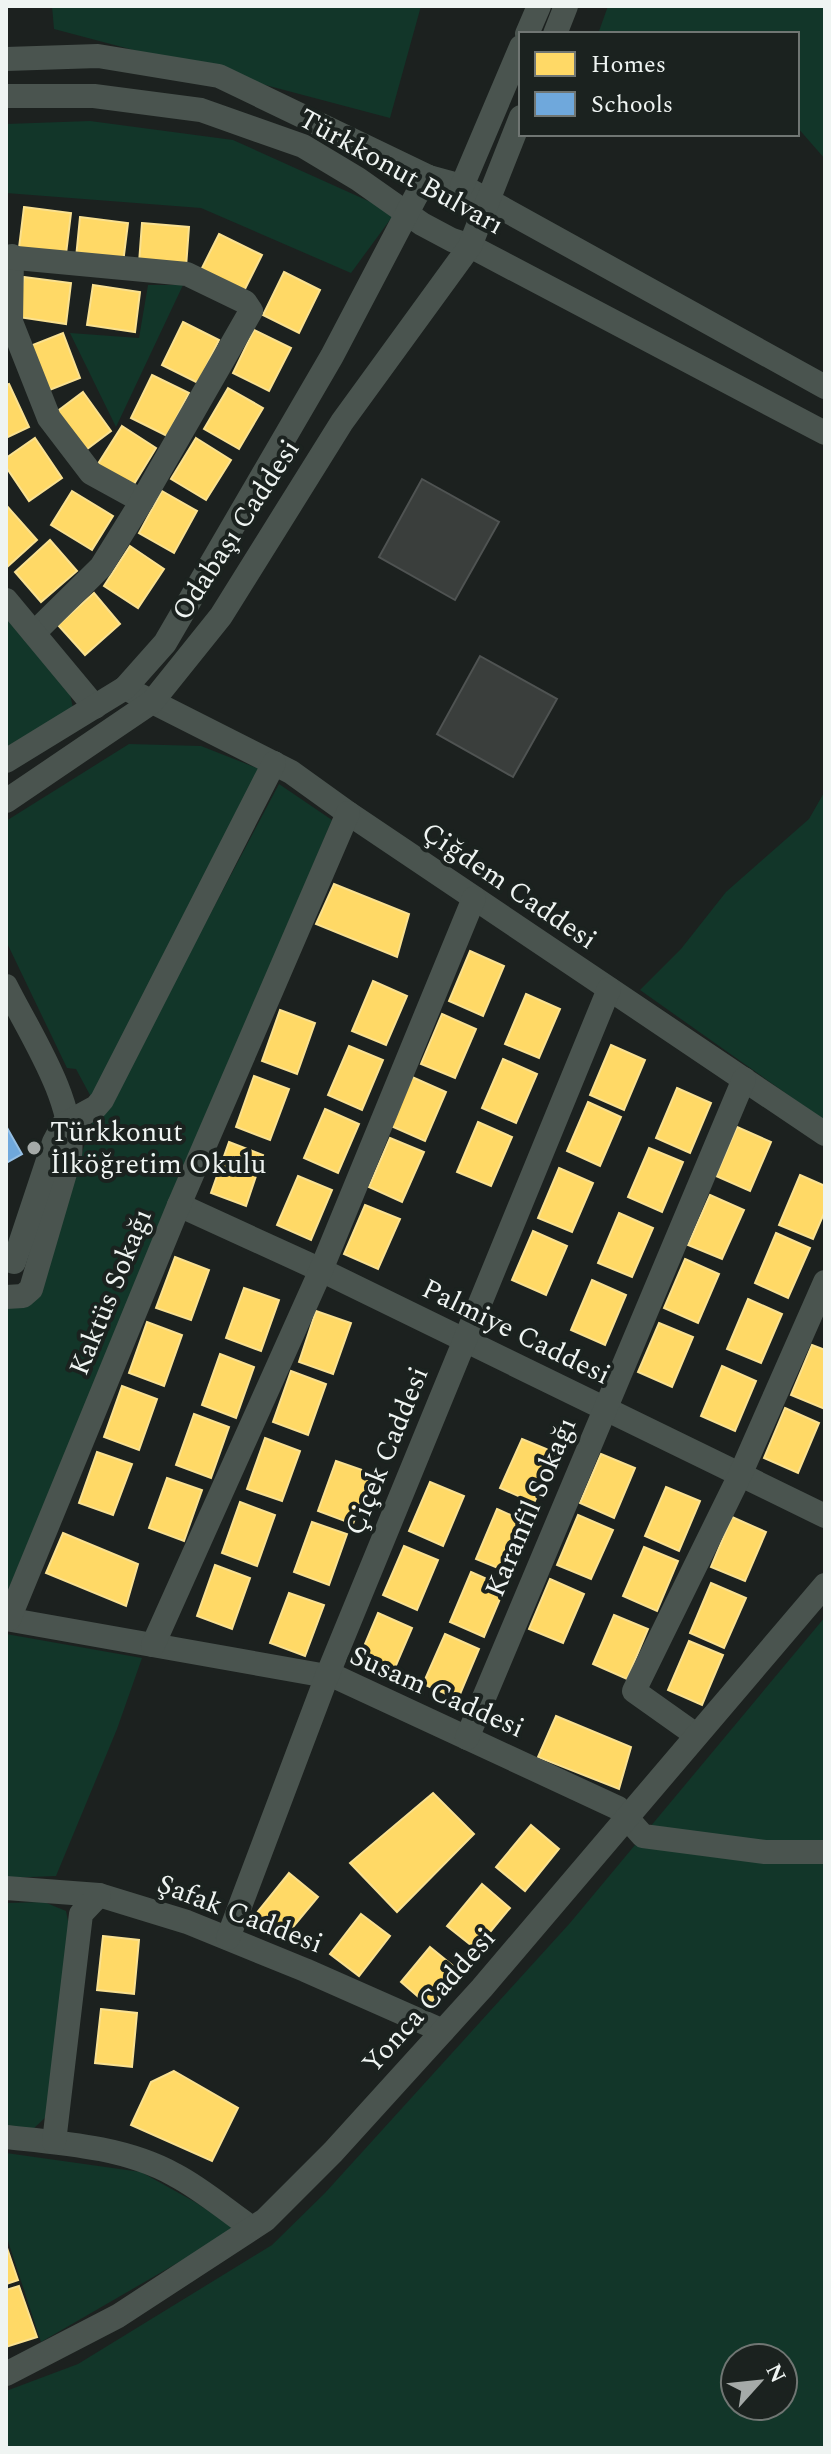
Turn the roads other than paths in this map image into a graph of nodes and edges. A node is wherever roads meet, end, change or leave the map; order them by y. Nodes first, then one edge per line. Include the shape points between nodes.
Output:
1 (539, 6) edge
2 (566, 6) edge
3 (528, 32) edge
4 (556, 32) edge
5 (519, 52) edge
6 (6, 59) edge
7 (6, 96) edge
8 (519, 122) edge
9 (429, 177) junction
10 (462, 186) junction
11 (487, 201) junction
12 (408, 214) junction
13 (470, 246) junction
14 (9, 256) edge
15 (825, 387) edge
16 (825, 433) edge
17 (142, 501) junction
18 (6, 600) edge
19 (34, 633) junction
20 (125, 688) junction
21 (152, 702) junction
22 (95, 707) junction
23 (6, 761) edge
24 (274, 763) junction
25 (6, 801) edge
26 (348, 813) junction
27 (474, 898) junction
28 (6, 986) edge
29 (609, 989) junction
30 (744, 1079) junction
31 (69, 1122) junction
32 (825, 1134) edge
33 (179, 1205) junction
34 (6, 1259) edge
35 (321, 1270) junction
36 (825, 1282) edge
37 (15, 1297) edge
38 (465, 1341) junction
39 (605, 1409) junction
40 (740, 1475) junction
41 (825, 1516) edge
42 (825, 1585) edge
43 (8, 1619) edge
44 (153, 1645) junction
45 (327, 1676) junction
46 (696, 1735) junction
47 (467, 1738) junction
48 (627, 1818) junction
49 (825, 1852) edge
50 (6, 1888) edge
51 (99, 1895) junction
52 (228, 1938) junction
53 (443, 2031) junction
54 (6, 2137) edge
55 (54, 2142) junction
56 (252, 2228) junction
57 (6, 2374) edge

1 - 3 street
2 - 4 street
5 - 10 street
6 - 9 street, Türkkonut Bulvarı via 98,56 219,76
7 - 12 street, Türkkonut Bulvarı via 94,96 201,110 303,146
8 - 11 street, Odabaşı Caddesi
9 - 10 street, Türkkonut Bulvarı
9 - 12 street, Odabaşı Caddesi
10 - 11 street, Türkkonut Bulvarı
11 - 13 street, Odabaşı Caddesi
11 - 15 street, Türkkonut Bulvarı
12 - 13 street, Türkkonut Bulvarı
12 - 20 street, Odabaşı Caddesi via 165,643
13 - 16 street, Türkkonut Bulvarı
13 - 21 street, Odabaşı Caddesi via 342,422 221,616
14 - 17 street via 11,322 49,418 91,473
14 - 17 street via 187,274 245,302 251,311
17 - 19 street via 101,567
18 - 19 street
19 - 22 street
20 - 21 street, Çiğdem Caddesi
20 - 22 street, Odabaşı Caddesi
21 - 24 street, Çiğdem Caddesi
21 - 25 street, Odabaşı Caddesi
22 - 23 street, Odabaşı Caddesi
24 - 26 street, Çiğdem Caddesi
24 - 31 street via 102,1100
26 - 27 street, Çiğdem Caddesi
26 - 33 street, Kaktüs Sokağı
27 - 29 street, Çiğdem Caddesi
27 - 35 street
28 - 31 street
29 - 30 street, Çiğdem Caddesi
29 - 38 street, Çiçek Caddesi
30 - 32 street, Çiğdem Caddesi
30 - 39 street, Karanfil Sokağı
31 - 34 street via 54,1142 14,1262
31 - 37 street via 70,1156 31,1289
33 - 35 street, Palmiye Caddesi
33 - 43 street, Kaktüs Sokağı
35 - 38 street, Palmiye Caddesi
35 - 44 street
36 - 40 street
38 - 39 street, Palmiye Caddesi
38 - 45 street, Çiçek Caddesi
39 - 40 street, Palmiye Caddesi
39 - 47 street, Karanfil Sokağı
40 - 41 street, Palmiye Caddesi
40 - 46 street via 634,1691
42 - 46 street, Yonca Caddesi
43 - 44 street, Susam Caddesi
44 - 45 street, Susam Caddesi
45 - 47 street, Susam Caddesi
45 - 52 street, Çiçek Caddesi
46 - 48 street, Yonca Caddesi
47 - 48 street, Susam Caddesi via 618,1808
48 - 49 street, Susam Caddesi via 643,1836 765,1852
48 - 53 street, Yonca Caddesi
50 - 51 street, Şafak Caddesi
51 - 52 street, Şafak Caddesi
51 - 55 street via 81,1914
52 - 53 street, Şafak Caddesi
53 - 56 street, Yonca Caddesi via 333,2152
54 - 55 street
55 - 56 street via 123,2154 175,2175
56 - 57 street, Yonca Caddesi via 118,2316

